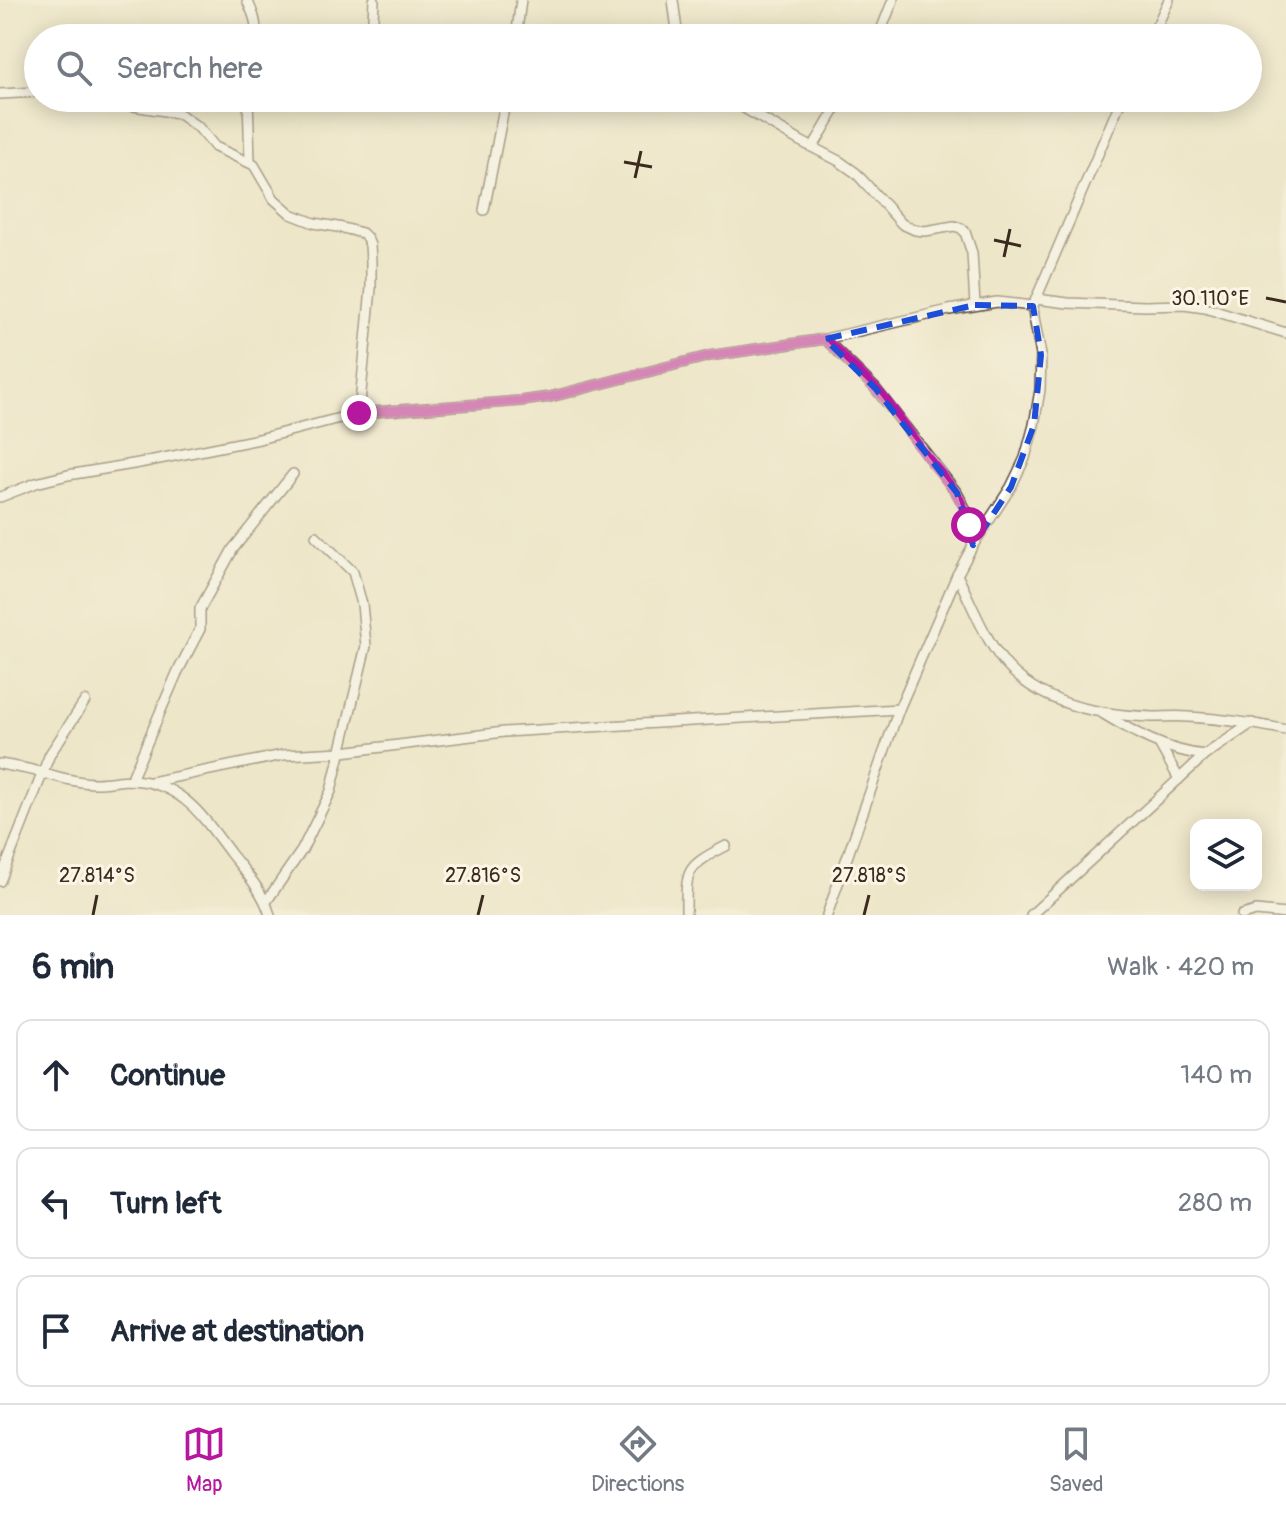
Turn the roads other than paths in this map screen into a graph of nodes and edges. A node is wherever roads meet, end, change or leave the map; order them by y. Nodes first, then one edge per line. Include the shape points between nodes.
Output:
1 (247, 0) edge
2 (374, 0) edge
3 (521, 0) edge
4 (673, 0) edge
5 (893, 0) edge
6 (1169, 0) edge
7 (256, 24) edge
8 (373, 24) edge
9 (518, 24) edge
10 (676, 24) edge
11 (884, 24) edge
12 (1158, 24) edge
13 (24, 93) edge
14 (0, 94) edge
15 (172, 112) edge
16 (248, 112) edge
17 (503, 112) edge
18 (752, 112) edge
19 (834, 112) edge
20 (1116, 112) edge
21 (813, 147) junction
22 (250, 162) junction
23 (484, 210) dead end
24 (1035, 302) junction
25 (975, 305) junction
26 (1286, 333) edge
27 (825, 339) junction
28 (359, 413) junction
29 (293, 474) dead end
30 (0, 497) edge
31 (316, 536) dead end
32 (973, 545) junction
33 (957, 575) junction
34 (85, 701) dead end
35 (899, 709) junction
36 (1100, 712) junction
37 (1252, 723) junction
38 (1286, 730) edge
39 (1160, 745) junction
40 (342, 752) junction
41 (1205, 755) junction
42 (0, 764) edge
43 (41, 772) junction
44 (1179, 779) junction
45 (131, 780) junction
46 (151, 782) junction
47 (726, 846) dead end
48 (0, 881) edge
49 (266, 902) junction
50 (1286, 914) edge
51 (270, 915) edge
52 (686, 915) edge
53 (827, 915) edge
54 (1031, 915) edge
55 (1242, 915) edge

1 - 7 street
2 - 8 street
3 - 9 street
4 - 10 street
5 - 11 street
6 - 12 street
13 - 14 street
15 - 22 street via 199,128 215,147
16 - 22 street
17 - 23 street
18 - 21 street
19 - 21 street
20 - 24 street
21 - 25 street via 856,173 902,224 925,231 961,228 972,253
22 - 28 street via 274,199 291,214 367,238 371,288
24 - 25 street
24 - 26 street via 1184,305
24 - 32 street via 1041,355 1034,425 1011,487
25 - 27 street
27 - 28 street via 709,356 550,397
27 - 32 street via 875,388 957,493
28 - 30 street via 259,439 68,475
29 - 45 street via 233,549 200,609 200,629
31 - 40 street via 353,572 362,604 366,646
32 - 33 street
33 - 35 street
33 - 36 street via 1011,671 1052,697
34 - 43 street
35 - 40 street via 504,732
35 - 53 street
36 - 37 street
36 - 39 street
37 - 38 street
37 - 41 street
39 - 41 street
39 - 44 street
40 - 46 street via 283,755
40 - 49 street via 331,791 302,850
41 - 44 street
42 - 43 street
43 - 45 street via 96,783
43 - 48 street
44 - 54 street
45 - 46 street
46 - 49 street via 191,804
47 - 52 street via 691,868
49 - 51 street
50 - 55 street

